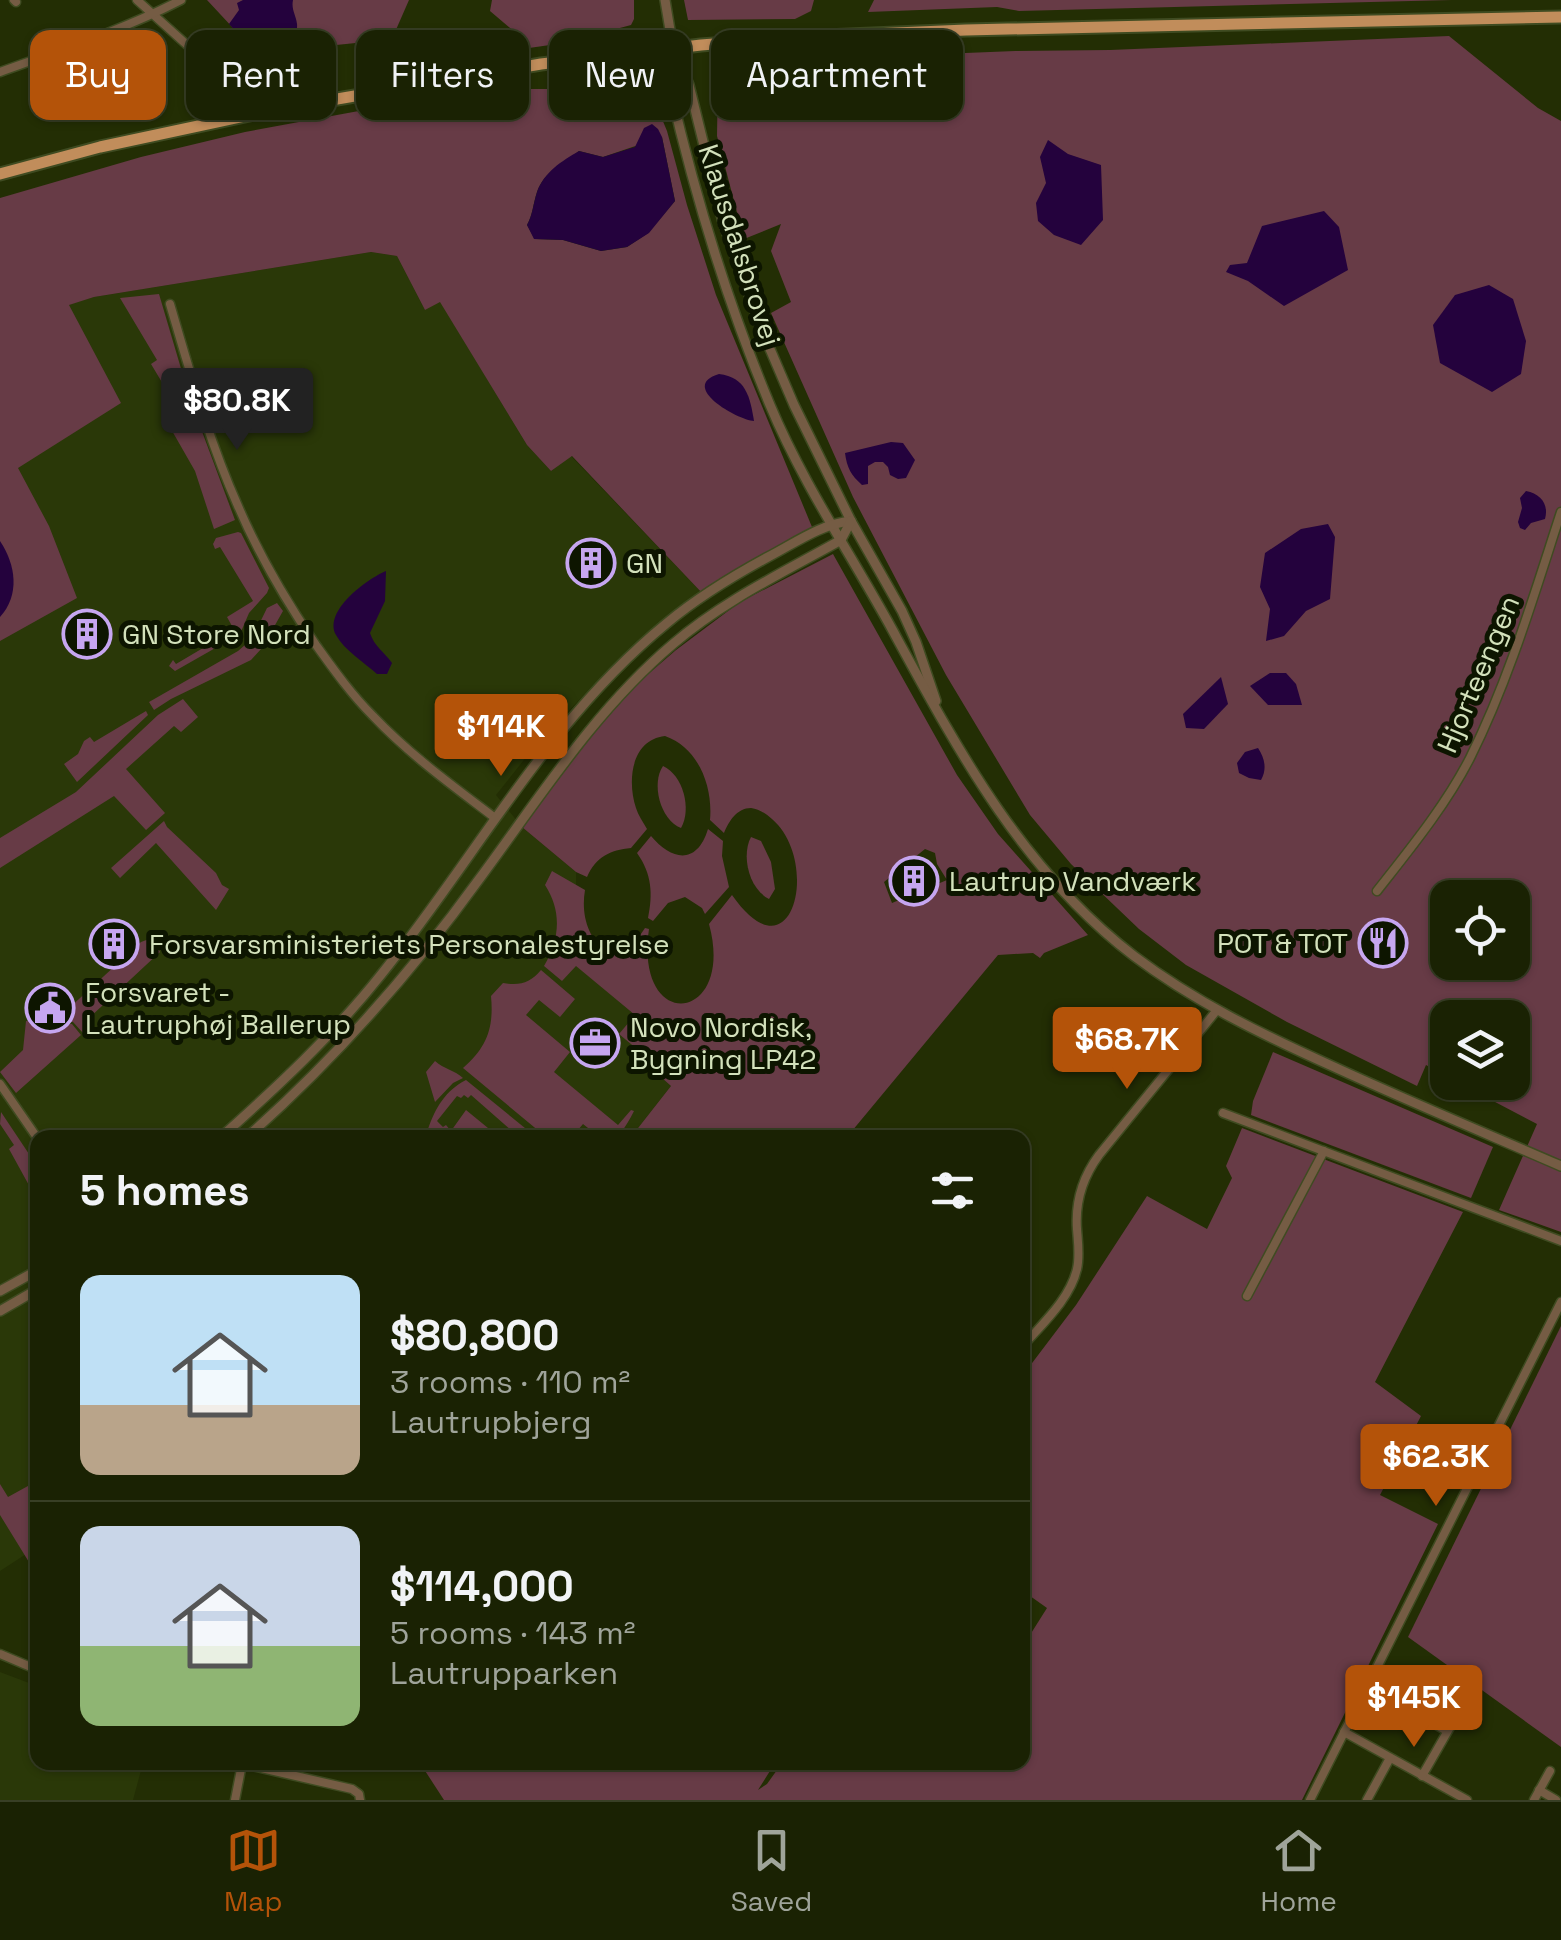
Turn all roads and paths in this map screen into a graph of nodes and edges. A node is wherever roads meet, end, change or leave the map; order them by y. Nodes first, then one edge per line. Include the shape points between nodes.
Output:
1 (137, 0) edge
2 (181, 0) edge
3 (665, 0) edge
4 (153, 15) junction
5 (1561, 16) edge
6 (669, 30) edge
7 (186, 44) edge
8 (691, 46) edge
9 (549, 65) edge
10 (0, 72) edge
11 (691, 94) edge
12 (678, 120) edge
13 (0, 174) edge
14 (170, 304) dead end
15 (1561, 512) edge
16 (851, 521) junction
17 (831, 523) junction
18 (842, 540) junction
19 (946, 727) junction
20 (495, 818) junction
21 (513, 832) junction
22 (1378, 891) dead end
23 (1218, 1010) junction
24 (0, 1084) edge
25 (1224, 1113) dead end
26 (32, 1130) edge
27 (229, 1130) edge
28 (255, 1130) edge
29 (1324, 1151) junction
30 (1561, 1166) edge
31 (1561, 1241) edge
32 (30, 1275) edge
33 (0, 1292) edge
34 (30, 1294) edge
35 (1247, 1296) dead end
36 (1561, 1302) edge
37 (0, 1311) edge
38 (1030, 1336) edge
39 (0, 1654) edge
40 (30, 1667) edge
41 (1408, 1709) dead end
42 (1457, 1715) dead end
43 (1447, 1731) junction
44 (1344, 1732) junction
45 (1390, 1758) junction
46 (238, 1770) edge
47 (269, 1770) edge
48 (1550, 1771) dead end
49 (1422, 1776) junction
50 (1539, 1790) junction
51 (235, 1800) edge
52 (360, 1800) edge
53 (1310, 1800) edge
54 (1367, 1800) edge
55 (1467, 1800) edge
56 (1534, 1800) edge
57 (1556, 1800) edge

1 - 4 street
2 - 4 street
3 - 6 street
4 - 7 street
4 - 10 street
5 - 8 main road via 966,30
9 - 13 main road via 273,110
11 - 16 street, Klausdalsbrovej via 723,222 761,328
12 - 17 street, Klausdalsbrovej via 724,280 771,406
14 - 20 street via 223,470 291,608 370,714
15 - 22 street, Hjorteengen via 1468,761
16 - 17 street
16 - 18 street
16 - 19 street, Klausdalsbrovej via 909,626
17 - 18 street, Klausdalsbrovej
17 - 20 street via 668,621 562,730
18 - 19 street, Klausdalsbrovej
18 - 21 street via 734,600 672,644 588,732
19 - 23 street, Klausdalsbrovej via 1016,838 1060,887 1134,956
20 - 21 street
20 - 27 street via 381,976
21 - 28 street via 355,1030
23 - 30 street, Klausdalsbrovej
23 - 38 street via 1083,1180 1072,1282
24 - 26 street
25 - 29 street
29 - 31 street
29 - 35 street
32 - 33 street
34 - 37 street
36 - 44 street
39 - 40 street
41 - 43 street
42 - 43 street
43 - 49 street
44 - 45 street
44 - 53 street
45 - 49 street
45 - 54 street
46 - 51 street
47 - 52 street via 352,1789
48 - 50 street
49 - 55 street
50 - 56 street
50 - 57 street

